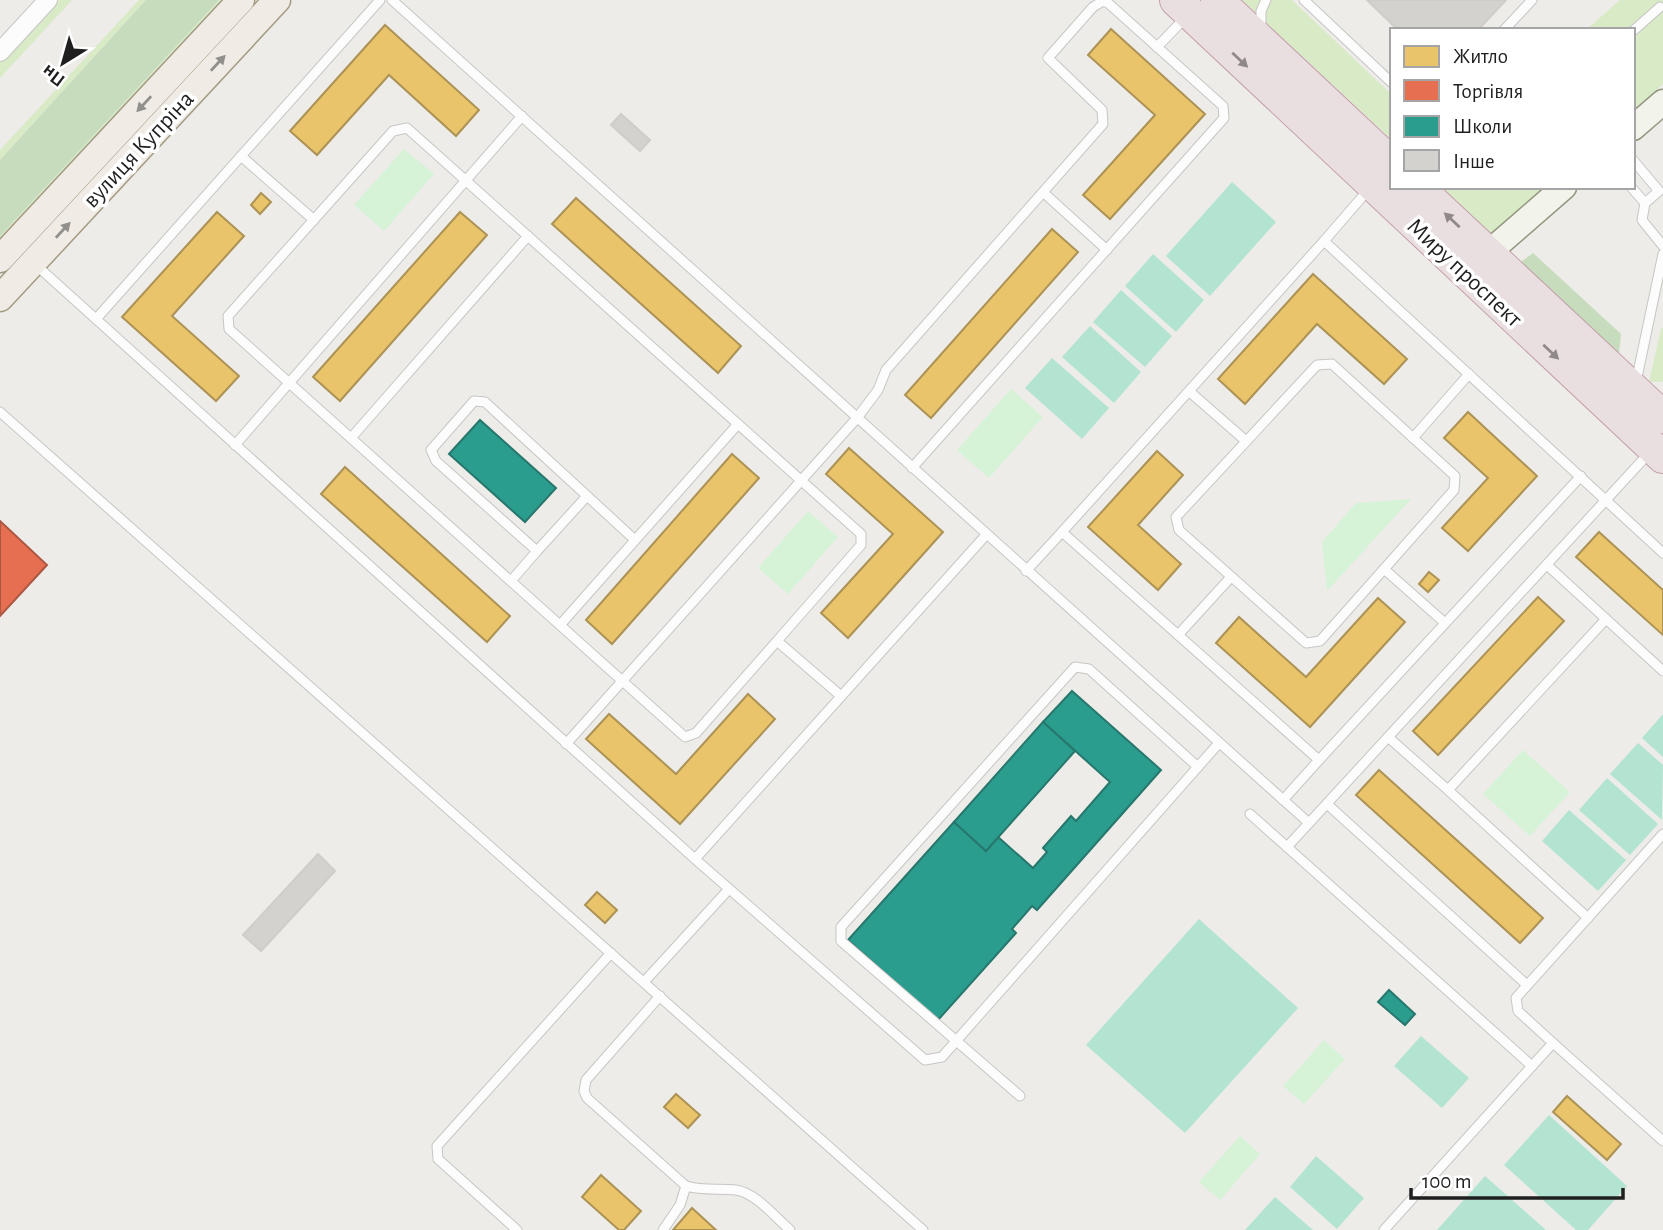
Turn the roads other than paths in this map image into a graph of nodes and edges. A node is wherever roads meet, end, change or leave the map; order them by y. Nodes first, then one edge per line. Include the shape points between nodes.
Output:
1 (48, 0) edge
2 (241, 0) edge
3 (276, 0) edge
4 (380, 0) edge
5 (392, 0) edge
6 (1266, 0) edge
7 (1304, 0) edge
8 (1532, 0) edge
9 (1194, 4) edge
10 (1661, 7) dead end
11 (1506, 28) edge
12 (1635, 29) edge
13 (1265, 44) junction
14 (1157, 47) junction
15 (0, 52) edge
16 (1390, 81) edge
17 (1663, 102) edge
18 (522, 116) junction
19 (1635, 126) edge
20 (241, 156) junction
21 (1378, 158) edge
22 (1635, 162) edge
23 (1390, 171) edge
24 (466, 180) junction
25 (1407, 189) edge
26 (1419, 189) edge
27 (1562, 189) edge
28 (1633, 189) edge
29 (1044, 193) junction
30 (1645, 203) junction
31 (314, 220) junction
32 (528, 236) junction
33 (1324, 241) junction
34 (1663, 246) edge
35 (1107, 250) junction
36 (1663, 254) edge
37 (0, 259) edge
38 (33, 262) junction
39 (1476, 263) junction
40 (0, 298) edge
41 (96, 319) junction
42 (1469, 374) junction
43 (289, 383) junction
44 (1634, 390) junction
45 (1190, 391) junction
46 (0, 412) edge
47 (1663, 417) edge
48 (857, 418) junction
49 (738, 424) junction
50 (351, 438) junction
51 (1413, 438) junction
52 (1246, 441) junction
53 (235, 445) junction
54 (1658, 453) edge
55 (912, 468) junction
56 (1581, 476) junction
57 (801, 481) junction
58 (587, 496) junction
59 (1606, 500) junction
60 (1062, 532) junction
61 (986, 535) junction
62 (635, 540) junction
63 (537, 551) junction
64 (1663, 553) edge
65 (1547, 565) junction
66 (1384, 569) junction
67 (1026, 571) junction
68 (1231, 577) junction
69 (511, 581) junction
70 (1606, 619) junction
71 (1445, 623) junction
72 (560, 625) junction
73 (1178, 635) junction
74 (778, 641) junction
75 (1663, 671) edge
76 (623, 681) junction
77 (841, 696) junction
78 (1388, 737) junction
79 (1219, 743) junction
80 (566, 744) junction
81 (1319, 760) junction
82 (1198, 767) junction
83 (1448, 790) junction
84 (1283, 800) junction
85 (1327, 804) junction
86 (1250, 814) dead end
87 (1310, 823) junction
88 (1663, 834) edge
89 (1287, 847) junction
90 (695, 859) junction
91 (729, 889) junction
92 (1588, 918) junction
93 (611, 953) junction
94 (643, 982) junction
95 (1527, 985) junction
96 (660, 996) junction
97 (956, 1041) junction
98 (1553, 1042) junction
99 (1532, 1066) junction
100 (1020, 1096) dead end
101 (1663, 1142) edge
102 (686, 1186) junction
103 (517, 1230) edge
104 (663, 1230) edge
105 (790, 1230) edge
106 (923, 1230) edge
107 (1384, 1230) edge

1 - 15 street
2 -> 37 main road, вулиця Купріна
38 -> 3 main road, вулиця Купріна
4 - 20 lane
5 - 18 lane
6 - 13 lane via 1260,27
7 - 16 lane
8 - 11 lane
9 - 13 highway, Миру проспект
9 - 14 lane
9 -> 21 highway, Миру проспект
10 - 12 lane
13 - 21 highway, Миру проспект
14 - 29 lane via 1103,1 1050,55 1050,62 1102,110 1105,120
14 - 35 lane via 1223,106 1224,118
17 - 19 street
18 - 24 lane
18 - 48 lane
20 - 31 lane
20 - 41 lane
21 - 23 highway, Миру проспект
21 - 33 lane
22 - 30 lane via 1659,191
24 - 31 lane via 407,128 393,131
24 - 32 lane
24 - 43 lane
25 - 39 highway, Миру проспект
39 -> 26 highway, Миру проспект
27 - 39 street
28 - 30 lane
29 - 35 lane
29 - 48 lane via 886,370
30 - 34 lane via 1642,220
31 - 43 lane via 228,316 229,329
32 - 49 lane
32 - 50 lane
33 - 42 lane
33 - 45 lane
35 - 55 lane
36 - 44 lane
38 - 40 main road, вулиця Купріна
38 - 41 lane
39 - 44 highway, Миру проспект
39 -> 54 highway, Миру проспект
41 - 53 lane
42 - 51 lane
42 - 56 lane
43 - 50 lane
43 - 53 lane
44 - 47 highway, Миру проспект
45 - 52 lane
45 - 60 lane
46 - 93 lane
48 - 55 lane
48 - 57 lane
49 - 57 lane
49 - 62 lane
50 - 69 lane
51 - 52 lane via 1332,364 1317,365
51 - 66 lane via 1454,476 1454,490
52 - 68 lane via 1176,517 1179,530
53 - 80 lane
54 - 59 lane
55 - 61 lane
56 - 59 lane
56 - 71 lane
57 - 74 lane via 861,534 861,545
57 - 76 lane
58 - 62 lane
58 - 63 lane
58 - 63 lane via 479,400 469,404 433,444 436,461
59 - 64 lane
59 - 65 lane
60 - 67 lane
60 - 73 lane
61 - 67 lane
61 - 77 lane
62 - 72 lane
63 - 69 lane
65 - 70 lane
65 - 78 lane
66 - 68 lane via 1320,641 1306,643
66 - 71 lane
67 - 79 lane
68 - 73 lane
69 - 72 lane
70 - 75 lane
70 - 83 lane
71 - 81 lane
72 - 76 lane
73 - 81 lane
74 - 76 lane via 696,733 685,737
74 - 77 lane
76 - 80 lane
77 - 90 lane
78 - 83 lane
78 - 85 lane
79 - 82 lane
79 - 84 lane
80 - 90 lane
81 - 84 lane
82 - 97 lane
82 - 97 lane via 1088,669 1075,667 841,927 841,941
83 - 92 lane
84 - 87 lane
85 - 87 lane
85 - 95 lane
86 - 89 lane
87 - 89 lane
88 - 92 lane
89 - 99 lane
90 - 91 lane
91 - 94 lane
91 - 97 lane via 925,1060 942,1057
92 - 95 lane
93 - 94 lane
93 - 103 lane via 437,1146 438,1159
94 - 96 lane
95 - 98 lane via 1516,998 1518,1011
96 - 102 lane via 586,1080 584,1091
96 - 106 lane
97 - 100 lane
98 - 99 lane
98 - 101 lane
99 - 107 lane
102 - 104 lane
102 - 105 lane via 739,1190

